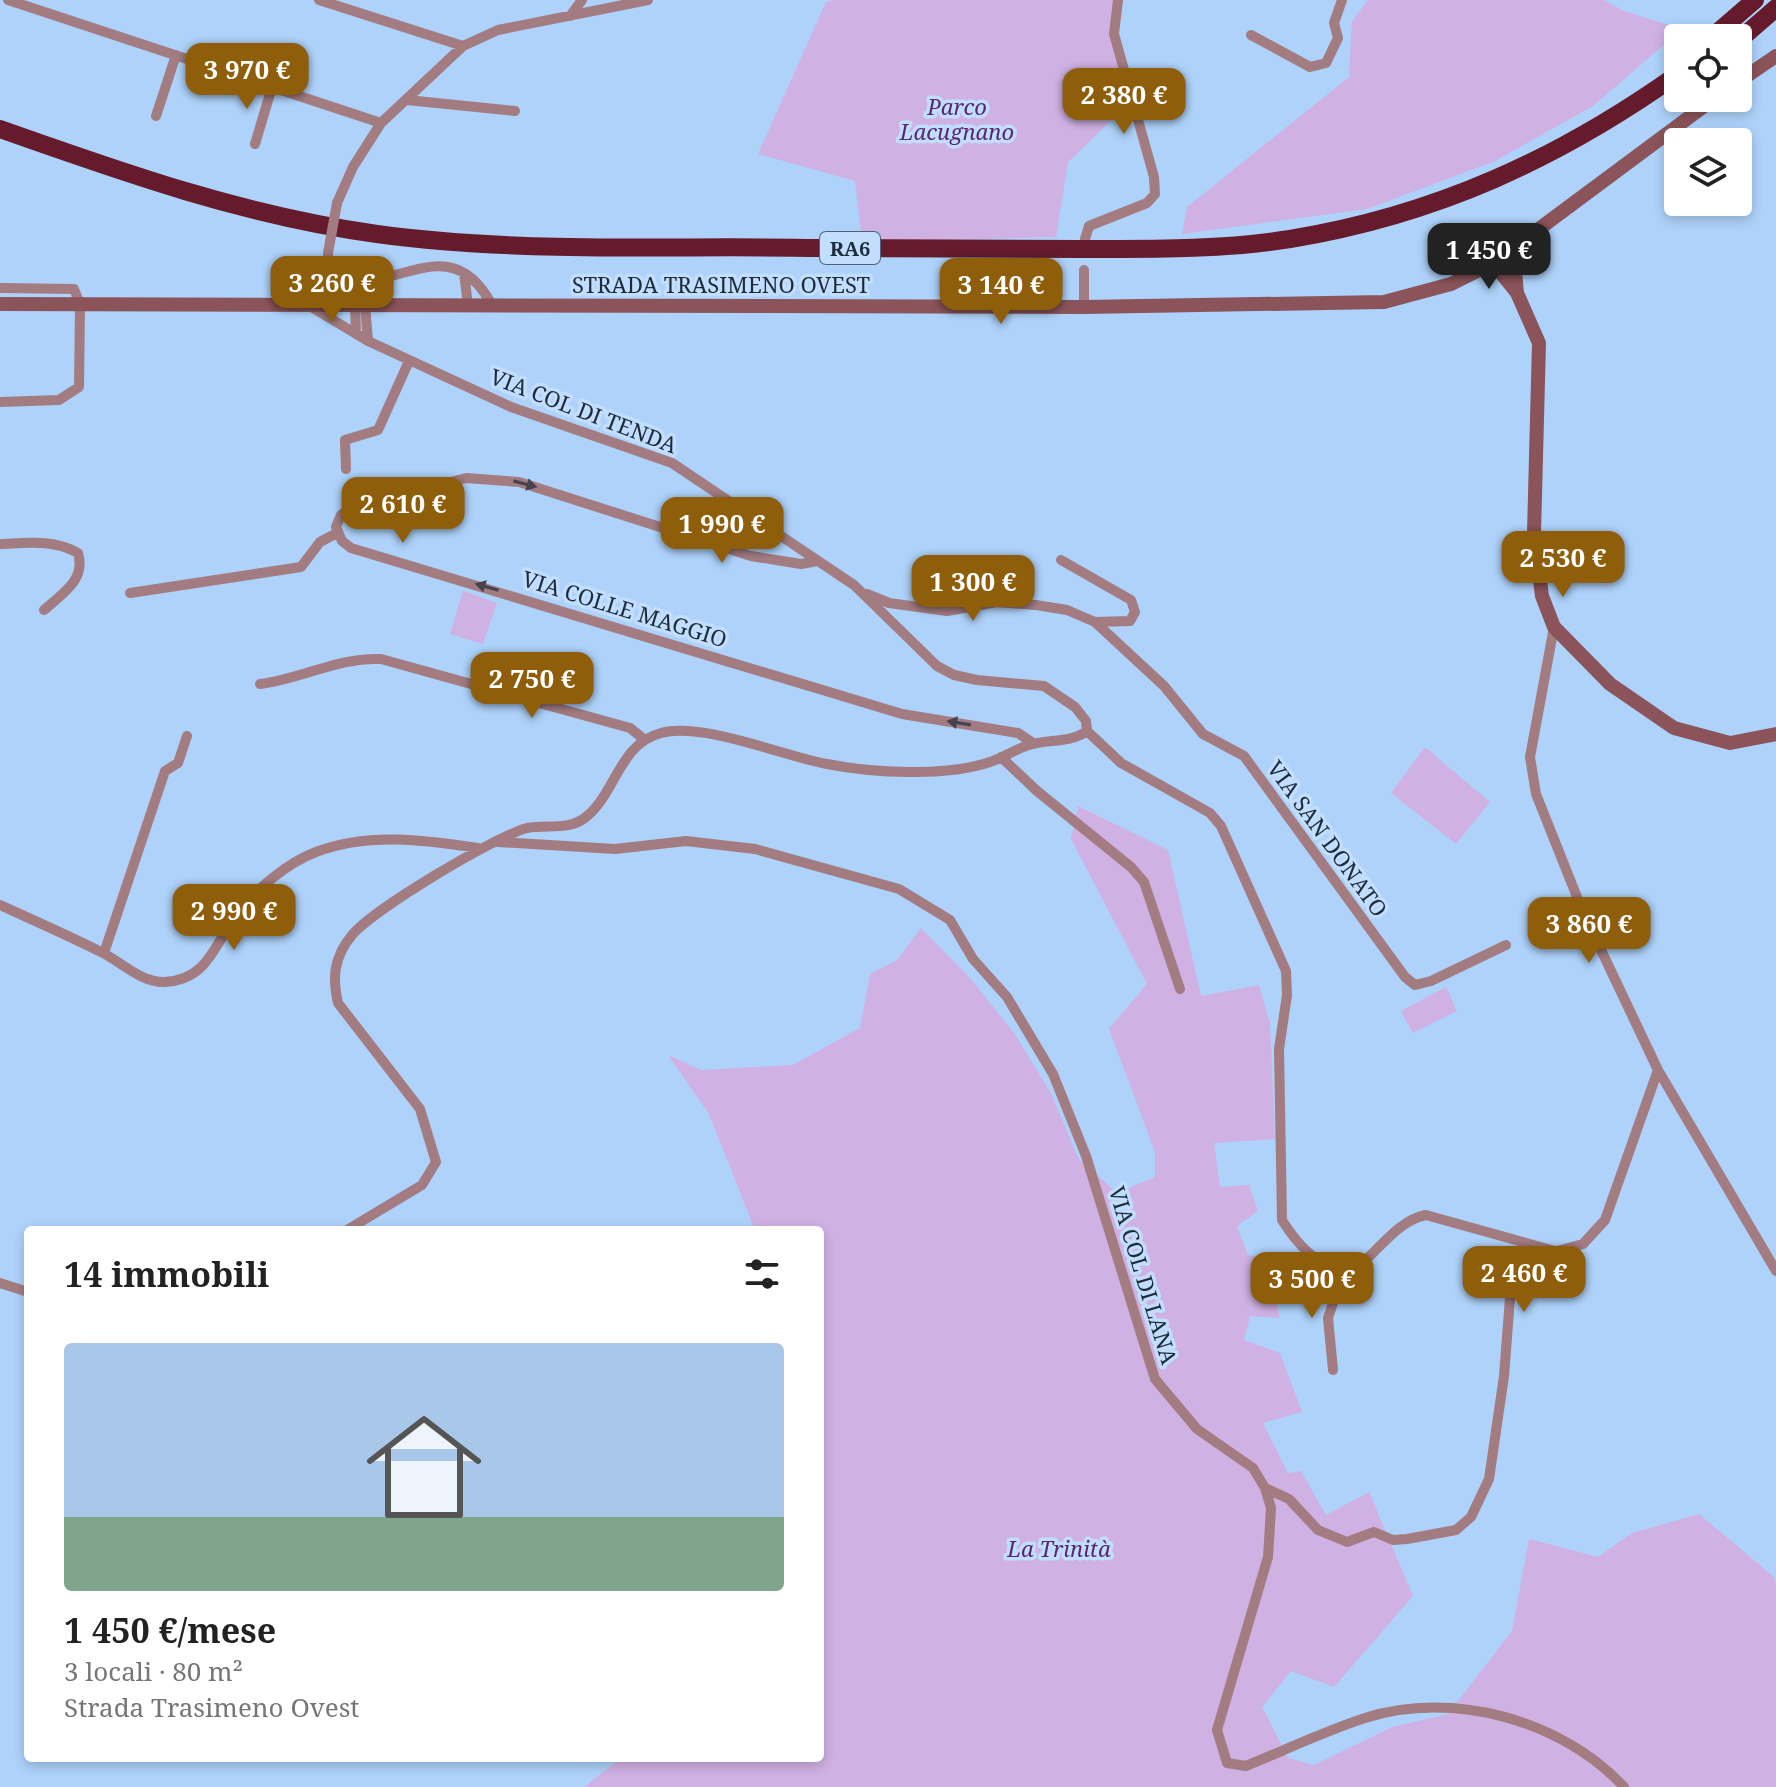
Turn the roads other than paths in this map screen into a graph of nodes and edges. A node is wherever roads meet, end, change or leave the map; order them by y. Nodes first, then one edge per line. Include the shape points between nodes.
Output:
1 (8, 0) edge
2 (319, 0) edge
3 (582, 0) edge
4 (648, 0) edge
5 (1118, 0) edge
6 (1342, 0) edge
7 (1755, 0) edge
8 (1766, 0) edge
9 (1776, 8) edge
10 (570, 16) junction
11 (1727, 24) edge
12 (1739, 24) edge
13 (1752, 29) edge
14 (1251, 35) dead end
15 (463, 46) junction
16 (176, 55) junction
17 (1776, 56) edge
18 (1752, 72) edge
19 (1664, 76) edge
20 (1664, 84) edge
21 (272, 87) junction
22 (1664, 98) edge
23 (407, 100) junction
24 (515, 111) dead end
25 (1696, 112) edge
26 (1620, 115) junction
27 (156, 116) dead end
28 (381, 123) junction
29 (0, 129) edge
30 (0, 141) edge
31 (255, 144) dead end
32 (1085, 239) dead end
33 (1513, 250) junction
34 (1493, 263) junction
35 (1084, 270) dead end
36 (464, 273) junction
37 (0, 288) edge
38 (1517, 293) junction
39 (0, 304) edge
40 (80, 304) junction
41 (308, 305) junction
42 (360, 305) junction
43 (468, 305) junction
44 (492, 305) junction
45 (1084, 307) junction
46 (356, 334) junction
47 (368, 341) junction
48 (409, 361) junction
49 (0, 402) edge
50 (346, 469) dead end
51 (337, 533) junction
52 (0, 544) edge
53 (1061, 560) dead end
54 (817, 561) junction
55 (130, 593) dead end
56 (863, 593) junction
57 (44, 610) dead end
58 (1095, 622) junction
59 (1554, 627) junction
60 (260, 684) dead end
61 (1087, 731) junction
62 (1776, 734) edge
63 (187, 736) dead end
64 (645, 740) junction
65 (1033, 743) junction
66 (1001, 757) junction
67 (492, 841) junction
68 (478, 848) junction
69 (0, 905) edge
70 (1506, 945) dead end
71 (104, 953) junction
72 (1180, 989) dead end
73 (1658, 1070) junction
74 (354, 1226) edge
75 (1555, 1251) junction
76 (1776, 1271) edge
77 (1342, 1276) junction
78 (0, 1283) edge
79 (24, 1291) edge
80 (1333, 1370) dead end
81 (1265, 1488) junction
82 (1624, 1787) edge

1 - 16 street
2 - 15 street
3 - 10 street
4 - 10 street
5 - 32 street via 1114,34 1155,194 1147,203 1089,226
6 - 14 street via 1334,23 1338,38 1326,63 1310,67
7 - 11 highway
8 - 12 highway
9 - 13 highway
10 - 15 street via 498,30
15 - 23 street
16 - 21 street
16 - 27 street
17 - 18 main road
19 - 26 highway
20 - 26 highway, RA6
21 - 28 street
21 - 31 street
22 - 30 highway, RA6 via 1572,156 1468,204 1352,239 1224,260 469,255 376,245 226,215
23 - 24 street
23 - 28 street
25 - 33 main road, STRADA TRASIMENO OVEST
26 - 29 highway, RA6 via 1540,160 1406,213 1291,239 1210,249 466,243 376,234 227,204
28 - 36 street, bridge via 337,203 328,265 355,284 429,265
33 - 34 main road, STRADA TRASIMENO OVEST
33 - 38 main road
34 - 38 main road
34 - 45 main road, STRADA TRASIMENO OVEST via 1451,284 1384,302
35 - 45 street
36 - 43 street
36 - 44 street
37 - 40 street via 74,289
38 - 59 main road via 1539,343 1534,533 1542,596
39 - 40 main road, STRADA TRASIMENO OVEST
40 - 41 main road, STRADA TRASIMENO OVEST
40 - 49 street via 79,387 59,400
41 - 42 main road, STRADA TRASIMENO OVEST
41 - 46 street, VIA COL DI TENDA
42 - 43 main road, STRADA TRASIMENO OVEST
42 - 46 street
42 - 47 street
43 - 44 main road, STRADA TRASIMENO OVEST
44 - 45 main road, STRADA TRASIMENO OVEST
46 - 47 street, VIA COL DI TENDA
47 - 48 street, VIA COL DI TENDA
48 - 50 street via 378,430 345,440
48 - 54 street, VIA COL DI TENDA via 531,415 672,463
51 -> 54 street via 341,515 352,508 480,477 519,482 751,556 801,564
51 - 55 street via 320,542 301,567
65 -> 51 street, VIA COLLE MAGGIO via 1018,733 902,714 830,694 351,548
52 - 57 street via 49,543 78,553 82,566 76,581
53 - 58 street, VIA SAN DONATO via 1131,600 1135,612 1130,621
54 - 56 street, VIA COL DI TENDA
56 - 58 street, VIA SAN DONATO via 889,603 947,611 997,602 1036,605
56 - 61 street, VIA COL DI TENDA via 937,666 977,680 1044,686 1075,707
58 - 70 street, VIA SAN DONATO via 1164,686 1203,734 1244,756 1415,985
59 - 62 main road via 1610,684 1674,728 1730,743
59 - 73 street via 1530,757 1536,794 1583,912
60 - 64 street via 358,658 381,659 630,728
61 - 65 street
61 - 77 street, VIA COL DI TENDA via 1121,763 1210,813 1221,826 1286,971 1279,1049 1282,1220 1316,1262
63 - 71 street via 178,763 165,771
64 - 66 street via 680,731 883,771 968,768
64 - 67 street via 627,756 586,817 571,826 529,828
65 - 66 street
66 - 72 street via 1144,882
67 - 68 street
67 - 81 street, VIA COL DI LANA via 615,849 686,841 755,849 899,889 950,920 973,959 1007,997 1053,1074 1086,1156 1155,1379 1197,1429 1253,1468
68 - 71 street via 417,838 341,845 315,853 270,881 239,911 208,964 180,979 142,978
68 - 74 street via 369,920 352,935 335,966 338,1003 420,1109 436,1162 422,1185
69 - 71 street
73 - 75 street via 1605,1220 1583,1244
73 - 76 street
75 - 77 street via 1426,1215 1410,1218 1355,1271
75 - 81 street, VIA COL DI LANA via 1522,1266 1511,1285 1504,1376 1483,1493 1471,1517 1456,1530 1393,1540 1374,1532 1347,1542 1318,1530 1289,1499
77 - 80 street via 1328,1318
78 - 79 street
81 - 82 street via 1271,1508 1268,1557 1217,1730 1227,1763 1246,1766 1366,1718 1441,1708 1544,1730 1575,1745

